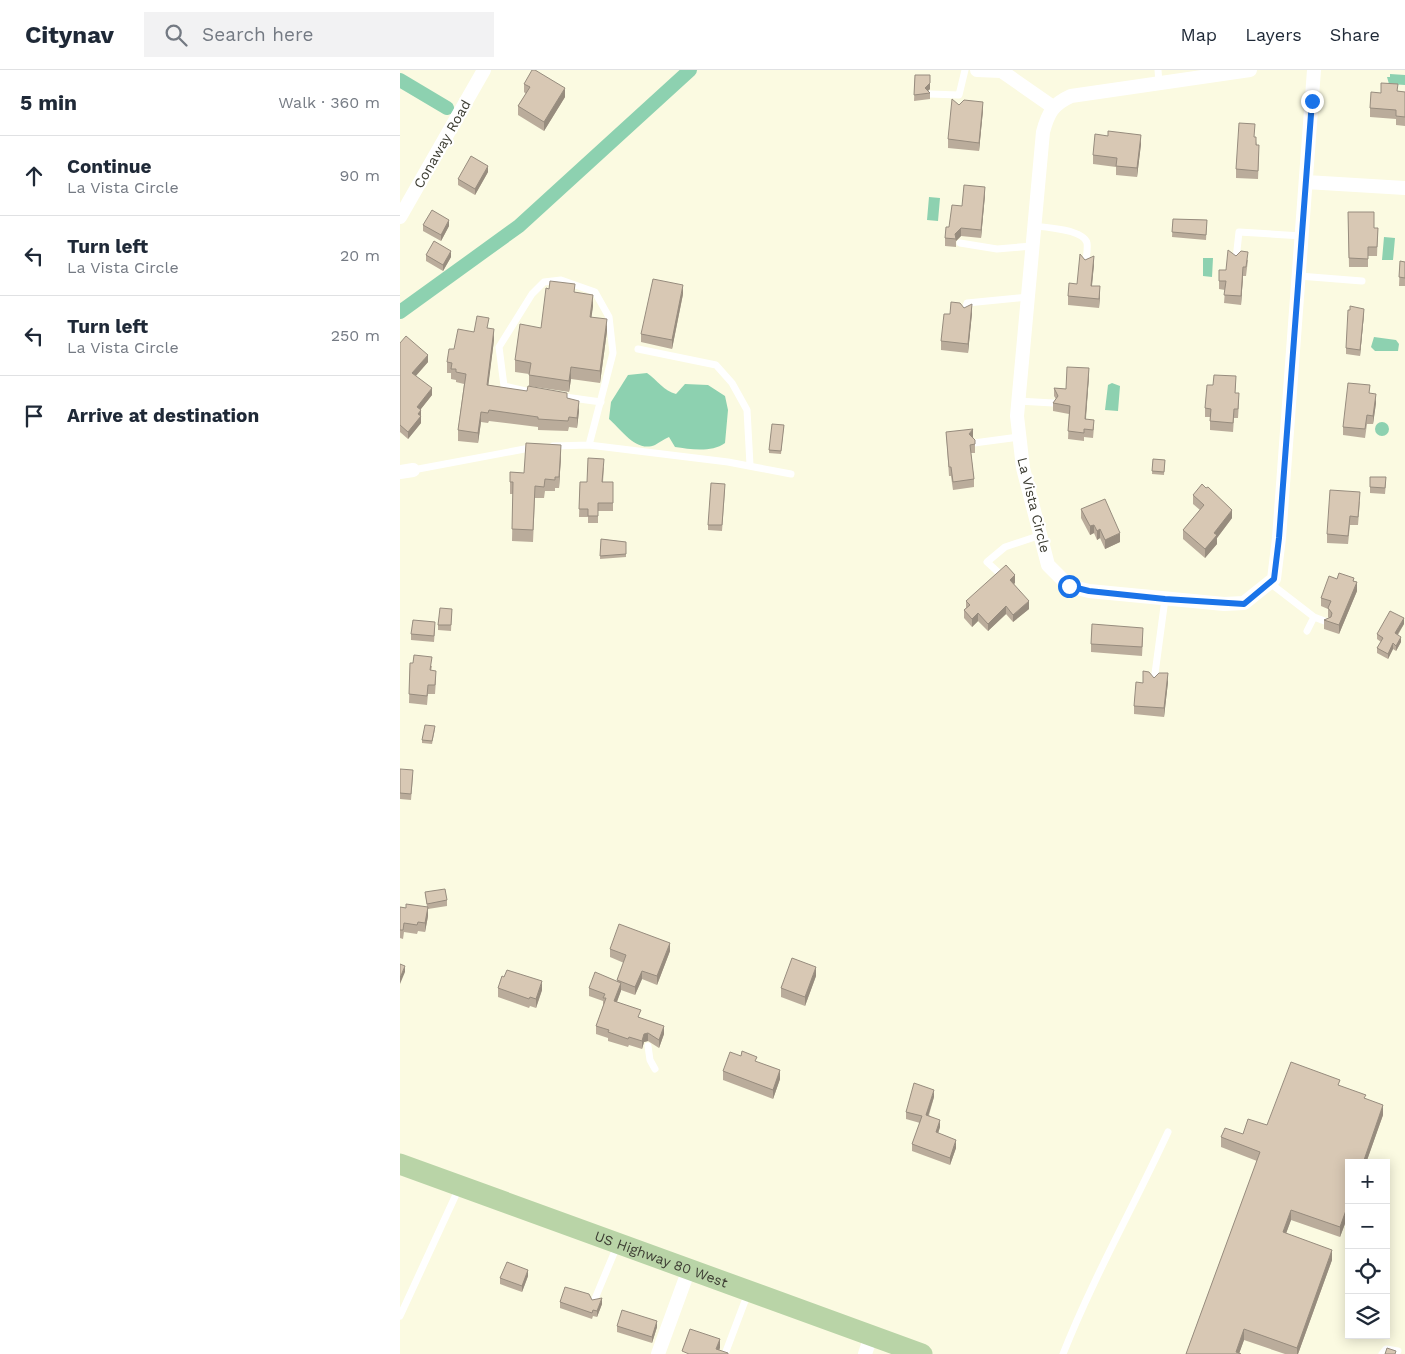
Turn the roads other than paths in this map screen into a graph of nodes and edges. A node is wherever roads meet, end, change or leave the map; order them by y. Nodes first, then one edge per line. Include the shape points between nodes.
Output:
1 (484, 70) edge
2 (965, 70) edge
3 (976, 70) edge
4 (1250, 70) edge
5 (1314, 70) edge
6 (1001, 71) edge
7 (1158, 76) edge
8 (930, 94) edge
9 (1053, 107) junction
10 (1306, 182) junction
11 (1405, 188) edge
12 (400, 217) edge
13 (1034, 226) junction
14 (1302, 236) junction
15 (960, 243) dead end
16 (1032, 246) junction
17 (1236, 259) edge
18 (1086, 264) edge
19 (1299, 276) junction
20 (1362, 281) dead end
21 (1028, 297) junction
22 (966, 312) edge
23 (638, 349) dead end
24 (1018, 400) junction
25 (601, 402) junction
26 (1053, 403) edge
27 (1019, 437) junction
28 (974, 443) edge
29 (589, 445) junction
30 (750, 465) junction
31 (406, 471) edge
32 (791, 474) dead end
33 (1040, 535) junction
34 (998, 572) edge
35 (1270, 583) junction
36 (1165, 599) junction
37 (1314, 616) junction
38 (1327, 622) edge
39 (1307, 631) dead end
40 (1154, 681) edge
41 (648, 1046) dead end
42 (655, 1069) dead end
43 (1168, 1132) dead end
44 (400, 1164) edge
45 (460, 1186) junction
46 (618, 1243) junction
47 (689, 1269) junction
48 (749, 1290) junction
49 (594, 1301) edge
50 (400, 1316) edge
51 (868, 1345) edge
52 (1398, 1351) edge
53 (658, 1354) edge
54 (725, 1354) edge
55 (922, 1354) edge
56 (1063, 1354) edge
57 (1382, 1354) edge

1 - 12 street, Conaway Road
2 - 8 lane via 959,98
3 - 6 street
4 - 7 street
5 - 10 street
6 - 9 street
7 - 9 street via 1071,96
9 - 13 street, La Vista Circle via 1043,132
10 - 11 street
10 - 14 street
13 - 16 street, La Vista Circle
13 - 18 lane via 1054,227 1083,237 1087,242
14 - 17 lane via 1239,232
14 - 19 street
15 - 16 lane via 997,249
16 - 21 street, La Vista Circle
19 - 20 lane
19 - 35 street via 1279,538 1274,579
21 - 22 lane via 966,303
21 - 24 street, La Vista Circle
23 - 30 lane via 716,365 732,383 748,410
24 - 26 lane
24 - 27 street, La Vista Circle
25 - 25 lane via 613,353 609,317 595,292 561,280 544,282 532,294 498,347 504,386
25 - 29 lane
27 - 28 lane
27 - 33 street, La Vista Circle via 1023,468
29 - 30 lane
29 - 31 lane via 537,447
30 - 32 lane
33 - 34 lane via 1005,547 987,562
33 - 36 street, La Vista Circle via 1048,565 1069,586
35 - 36 street, La Vista Circle via 1244,604
35 - 37 lane
36 - 40 lane
37 - 38 lane
37 - 39 lane
41 - 42 lane
43 - 56 lane via 1077,1318
44 - 45 main road, US Highway 80 West
45 - 46 main road, US Highway 80 West
45 - 50 lane
46 - 47 main road, US Highway 80 West
46 - 49 lane
47 - 48 main road, US Highway 80 West
47 - 53 street
48 - 51 main road, US Highway 80 West
48 - 54 lane
51 - 55 main road, US Highway 80 West
52 - 57 lane via 1386,1350

